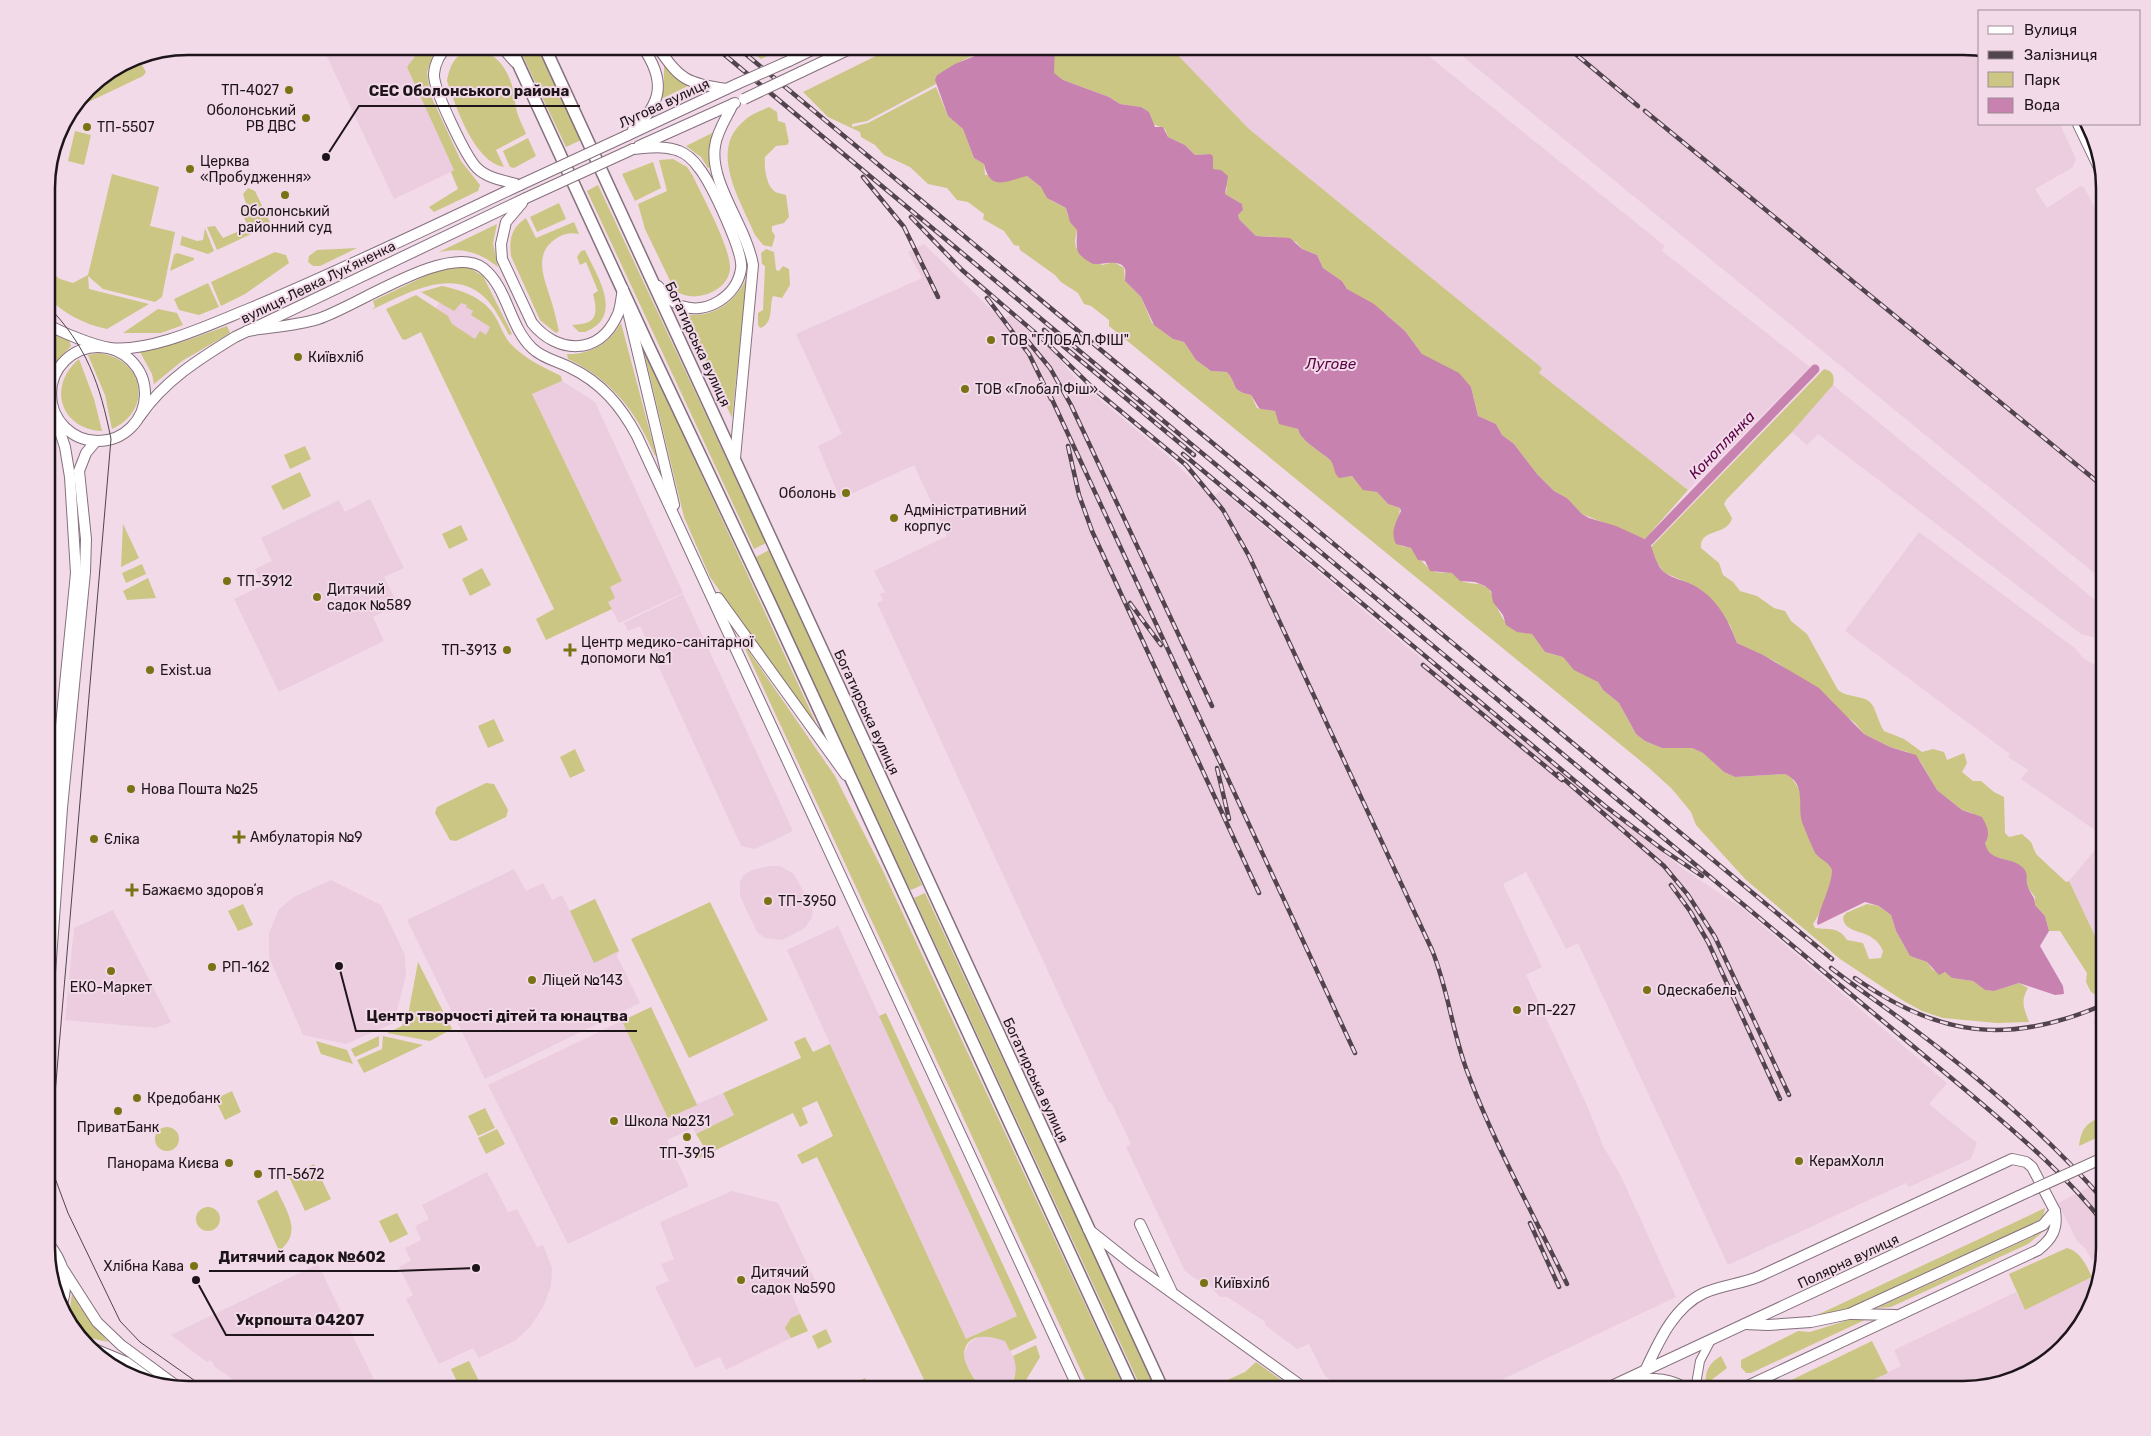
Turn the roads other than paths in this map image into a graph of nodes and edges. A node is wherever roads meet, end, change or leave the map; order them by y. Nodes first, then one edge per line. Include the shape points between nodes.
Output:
1 (439, 55) edge
2 (509, 55) edge
3 (514, 55) edge
4 (548, 55) edge
5 (647, 55) edge
6 (664, 55) edge
7 (801, 55) edge
8 (837, 55) edge
9 (519, 66) junction
10 (726, 89) junction
11 (733, 104) junction
12 (2078, 125) edge
13 (626, 136) junction
14 (633, 149) junction
15 (2090, 149) edge
16 (520, 185) junction
17 (526, 198) junction
18 (652, 279) junction
19 (623, 289) junction
20 (55, 330) edge
21 (247, 331) junction
22 (110, 348) junction
23 (55, 376) edge
24 (55, 412) edge
25 (55, 415) edge
26 (140, 416) junction
27 (96, 441) junction
28 (735, 458) junction
29 (680, 527) junction
30 (703, 577) junction
31 (55, 780) edge
32 (852, 784) junction
33 (55, 898) edge
34 (2096, 1161) edge
35 (2055, 1211) junction
36 (1140, 1224) dead end
37 (1088, 1229) junction
38 (55, 1254) edge
39 (63, 1269) junction
40 (1171, 1291) junction
41 (64, 1295) edge
42 (1849, 1314) junction
43 (1899, 1315) junction
44 (1744, 1324) junction
45 (1711, 1339) junction
46 (109, 1355) edge
47 (1646, 1369) junction
48 (139, 1372) edge
49 (1628, 1378) junction
50 (168, 1379) edge
51 (1076, 1381) edge
52 (1129, 1381) edge
53 (1159, 1381) edge
54 (1295, 1381) edge
55 (1622, 1381) edge
56 (1671, 1381) edge
57 (1697, 1381) edge
58 (1759, 1381) edge

1 - 16 main road via 434,76 441,100 470,158 490,176
2 - 9 main road
3 - 9 main road
4 - 18 main road, Богатирська вулиця
5 - 13 main road via 658,76 659,90 646,117
6 - 10 main road via 682,76 693,83
7 - 10 main road, Лугова вулиця, bridge
8 - 11 main road, Лугова вулиця, bridge
9 - 19 main road
10 - 13 main road, Лугова вулиця
11 - 14 main road, Лугова вулиця
11 - 28 main road via 715,143 714,156 716,171 745,234 753,265
12 - 15 main road
13 - 16 main road, Лугова вулиця, bridge
14 - 17 main road, Лугова вулиця, bridge
14 - 18 main road via 665,148 688,156 708,182 742,260 741,270 729,295 694,308 680,306 666,296
16 - 22 main road, вулиця Левка Лукʼяненка via 307,284 193,332 137,346
17 - 19 main road via 503,228 502,259 539,332 563,346 588,344 608,330 618,316
17 - 21 main road, вулиця Левка Лукʼяненка
18 - 28 main road, Богатирська вулиця
19 - 29 main road
19 - 32 main road
20 - 22 main road
21 - 26 main road, вулиця Левка Лукʼяненка via 173,378 153,396
21 - 29 main road via 317,319 445,262 478,265 493,278 518,331 534,350 589,378 617,403 637,436
22 - 23 main road via 82,349 66,359
22 - 26 main road via 123,353 142,374 145,402
24 - 27 main road via 70,431
25 - 31 main road via 70,476 76,573
26 - 27 main road via 123,434
27 - 33 main road via 86,453 79,471 86,539 85,572
28 - 37 main road, Богатирська вулиця
29 - 30 main road
30 - 32 main road
30 - 51 main road
32 - 52 main road
34 - 44 main road, Полярна вулиця, bridge
35 - 42 main road via 2043,1224
35 - 43 main road via 2053,1235 2038,1250
35 - 47 main road via 2032,1167 2012,1159 1752,1280 1704,1293 1686,1306 1668,1326
36 - 40 main road
37 - 40 main road
37 - 53 main road, Богатирська вулиця
38 - 39 main road
39 - 41 main road via 66,1285
39 - 50 main road via 97,1322 121,1345
40 - 54 main road
42 - 43 main road
42 - 44 main road via 1810,1322
43 - 58 main road
44 - 45 main road, Полярна вулиця
45 - 47 main road, Полярна вулиця
45 - 57 street via 1700,1362
46 - 48 main road
47 - 49 main road, Полярна вулиця
49 - 55 main road, Полярна вулиця
49 - 56 street via 1657,1377

